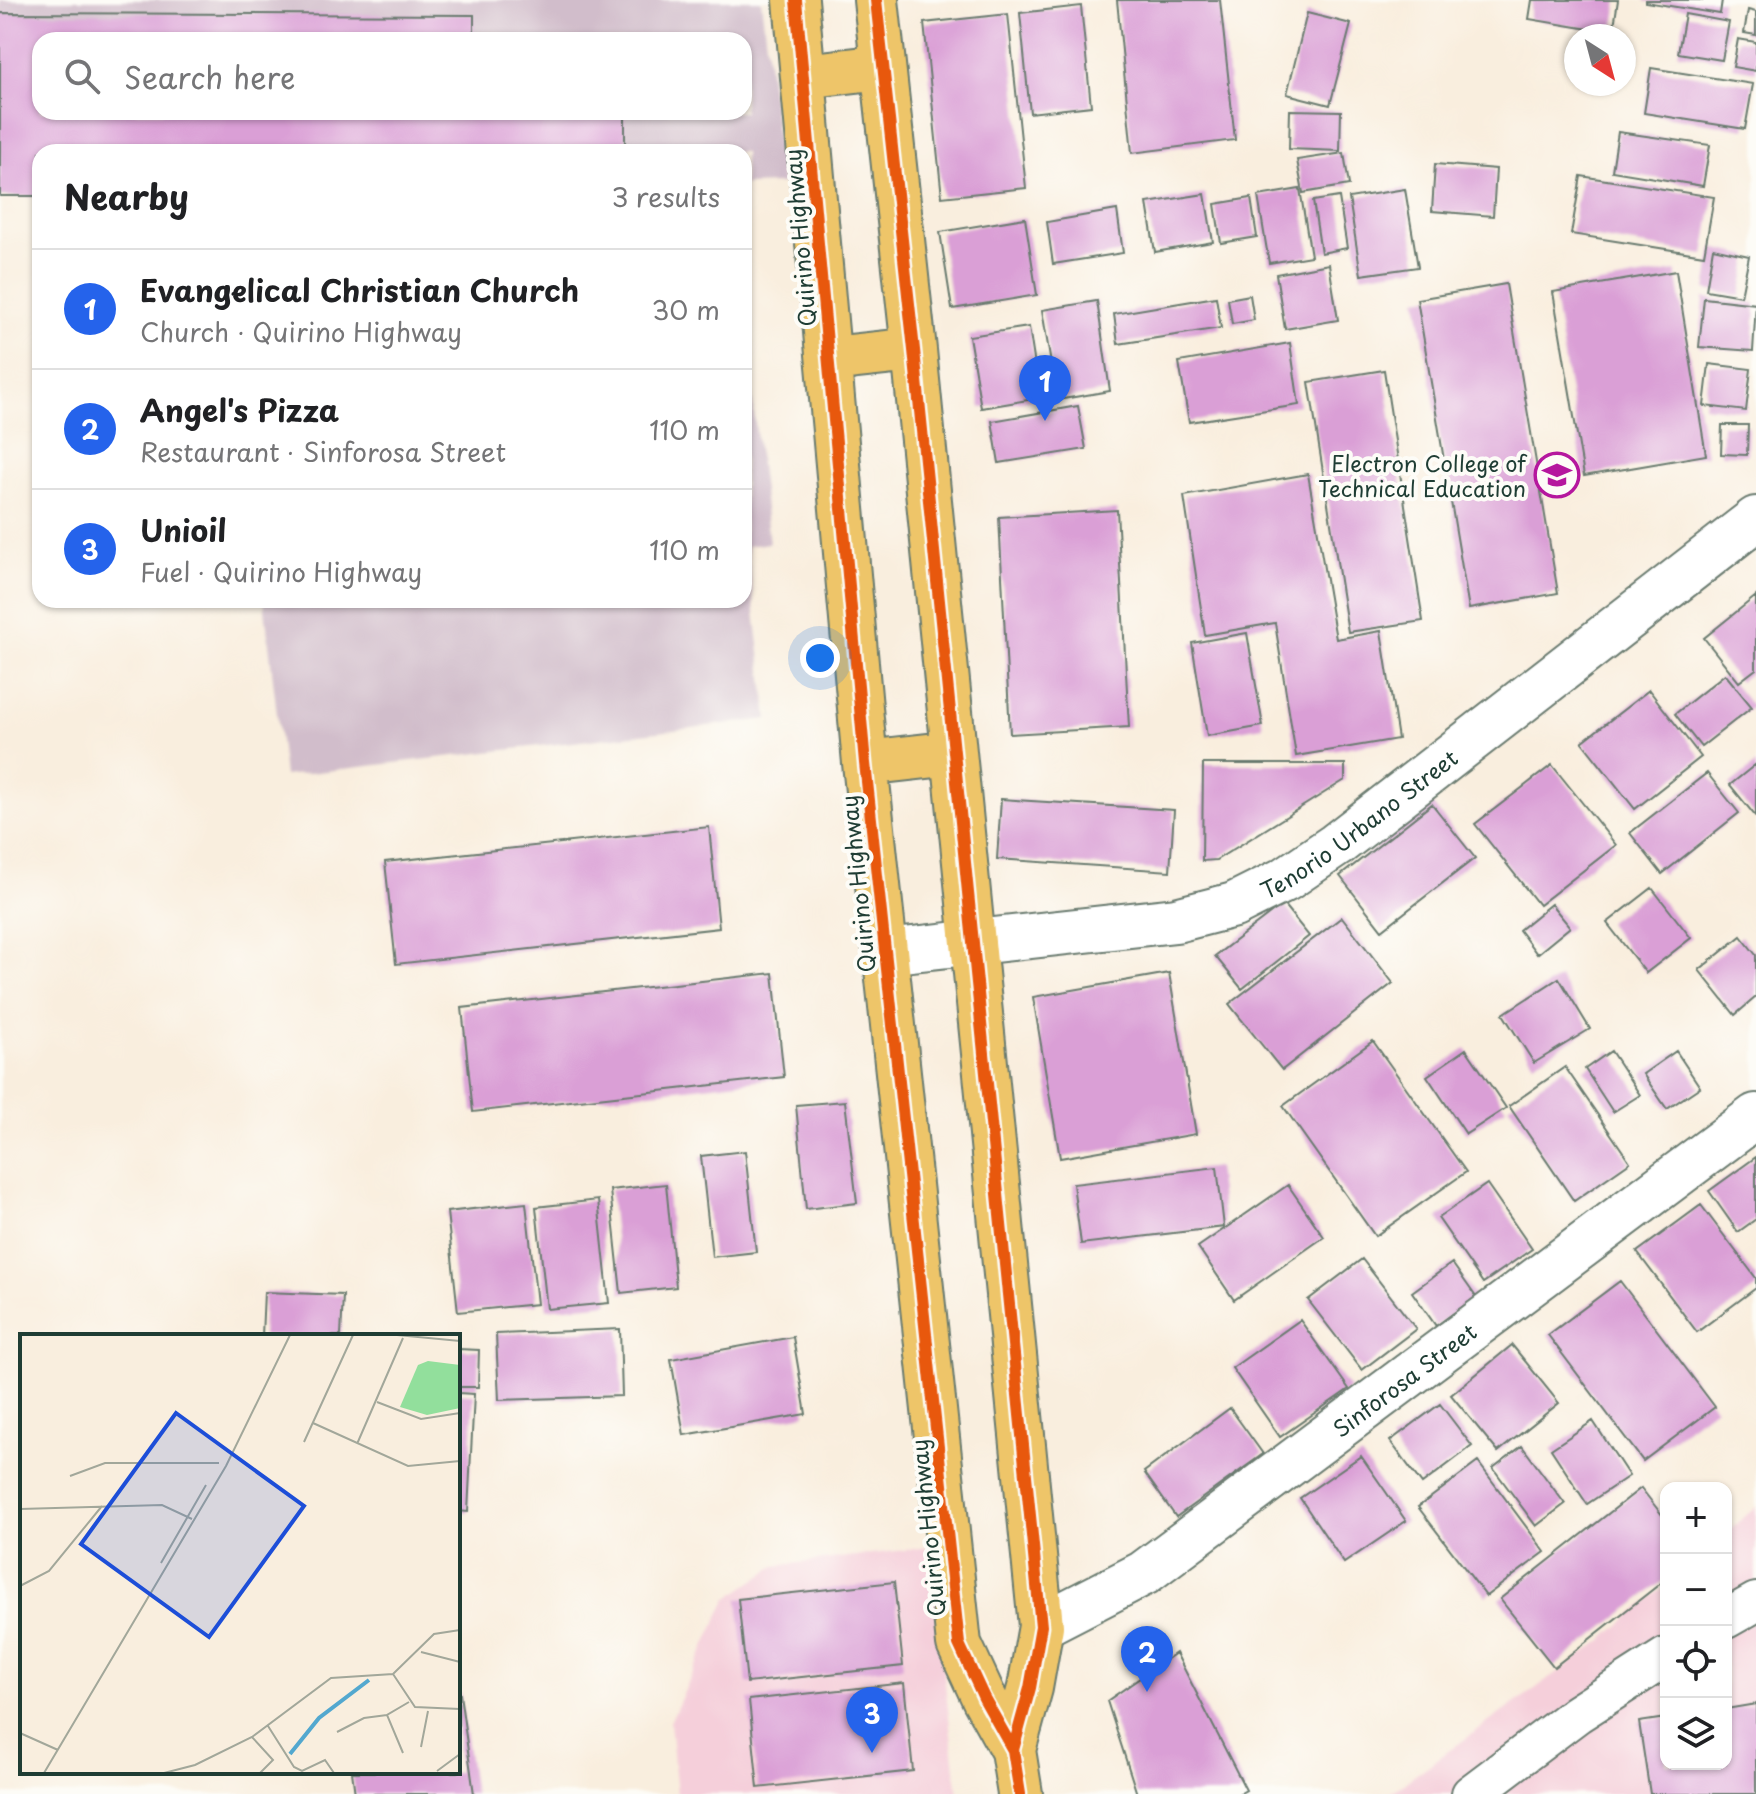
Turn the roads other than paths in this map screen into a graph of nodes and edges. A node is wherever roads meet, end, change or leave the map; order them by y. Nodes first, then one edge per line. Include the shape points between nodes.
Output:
1 (796, 0) edge
2 (876, 0) edge
3 (882, 67) junction
4 (804, 76) junction
5 (914, 350) junction
6 (830, 359) junction
7 (1756, 519) edge
8 (954, 753) junction
9 (865, 763) junction
10 (972, 943) junction
11 (885, 952) junction
12 (1756, 1116) edge
13 (1756, 1602) edge
14 (1732, 1616) edge
15 (1041, 1626) junction
16 (1660, 1661) edge
17 (1013, 1750) junction
18 (1020, 1794) edge
19 (1471, 1794) edge

1 - 4 main road, Quirino Highway
2 - 3 main road, Quirino Highway
3 - 4 main road
3 - 5 main road, Quirino Highway
4 - 6 main road, Quirino Highway
5 - 6 main road
5 - 8 main road, Quirino Highway
6 - 9 main road, Quirino Highway
7 - 10 street, Tenorio Urbano Street via 1286,879 1234,905 1176,920
8 - 9 main road
8 - 10 main road, Quirino Highway
9 - 11 main road, Quirino Highway
10 - 11 street, Tenorio Urbano Street
10 - 15 main road, Quirino Highway
11 - 17 main road, Quirino Highway via 959,1644
12 - 15 street, Sinforosa Street via 1144,1573
13 - 14 lane
15 - 17 main road, Quirino Highway
16 - 19 lane via 1577,1714
17 - 18 main road, Quirino Highway

